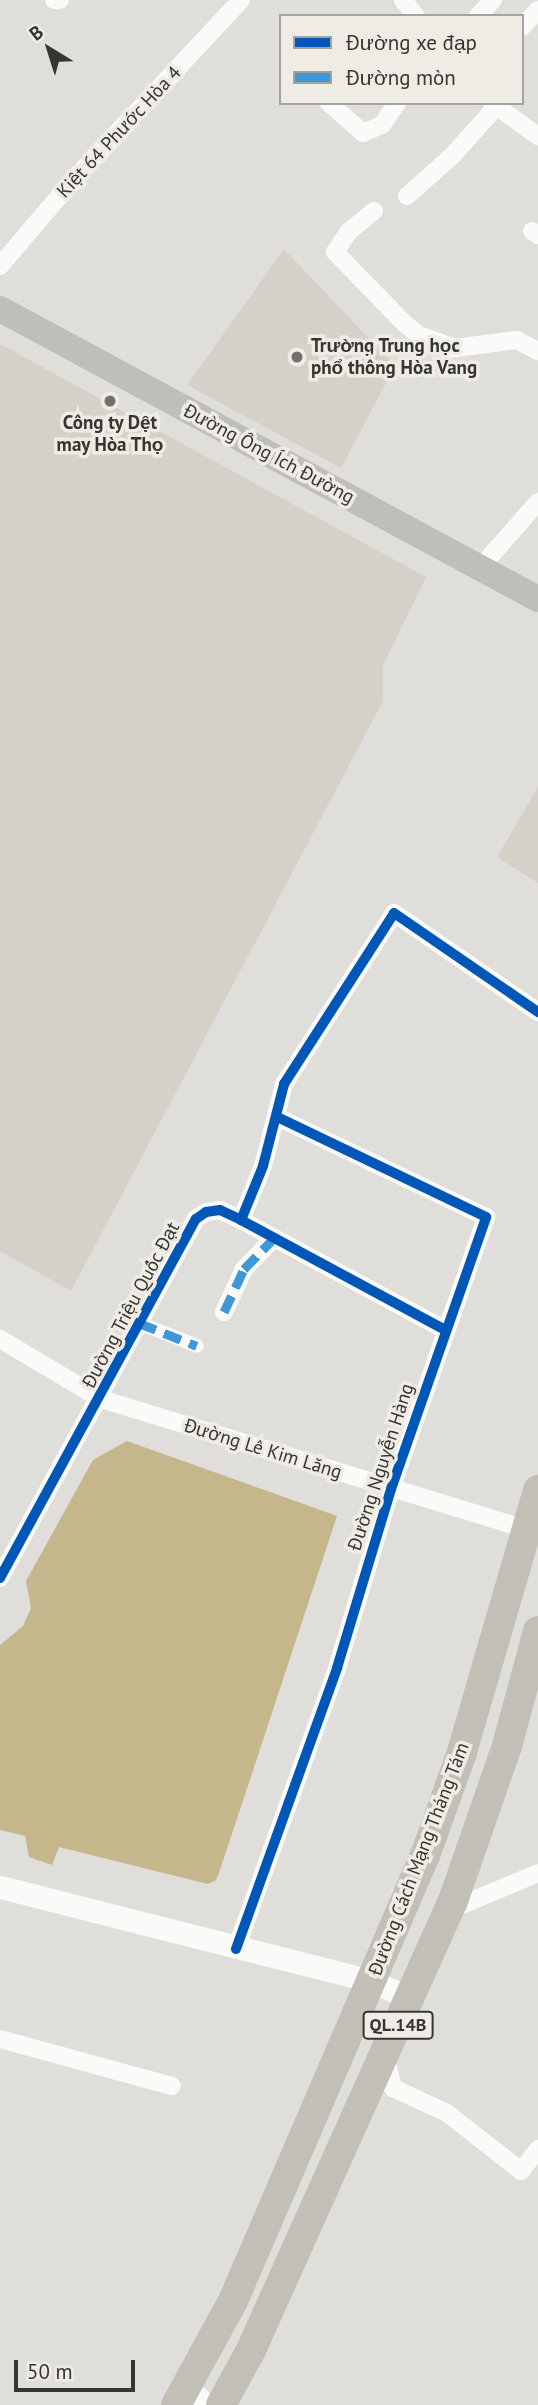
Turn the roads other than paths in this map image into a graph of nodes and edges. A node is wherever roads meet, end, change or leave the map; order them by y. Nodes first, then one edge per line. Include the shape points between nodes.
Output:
1 (241, 0) edge
2 (403, 0) edge
3 (493, 0) edge
4 (538, 10) edge
5 (414, 14) edge
6 (480, 14) edge
7 (524, 25) edge
8 (331, 105) edge
9 (396, 105) edge
10 (494, 105) edge
11 (538, 136) edge
12 (407, 196) dead end
13 (374, 211) dead end
14 (0, 266) edge
15 (0, 309) edge
16 (538, 351) edge
17 (538, 502) edge
18 (480, 568) junction
19 (538, 599) edge
20 (538, 1012) edge
21 (277, 1117) junction
22 (241, 1220) junction
23 (274, 1238) junction
24 (224, 1312) dead end
25 (139, 1323) junction
26 (445, 1330) junction
27 (0, 1339) edge
28 (197, 1346) dead end
29 (101, 1399) junction
30 (390, 1489) junction
31 (538, 1490) edge
32 (532, 1531) edge
33 (0, 1578) edge
34 (538, 1631) edge
35 (538, 1873) edge
36 (7, 1889) edge
37 (450, 1910) junction
38 (236, 1949) junction
39 (372, 1981) junction
40 (410, 1998) junction
41 (4, 2040) edge
42 (385, 2056) junction
43 (172, 2085) dead end
44 (538, 2149) edge
45 (190, 2399) edge
46 (221, 2405) edge

1 - 14 street, Kiệt 64 Phước Hòa 4 via 75,178
2 - 5 street
3 - 6 street
4 - 7 street
8 - 9 street via 363,134 382,125
10 - 11 street
10 - 12 street via 451,158
13 - 16 street via 349,231 335,252 404,323 419,335 455,348 517,340
15 - 18 main road, Đường Ông Ích Đường
17 - 18 street
18 - 19 main road, Đường Ông Ích Đường
20 - 21 street via 394,913 284,1084
21 - 22 street
21 - 26 street, Đường Nguyễn Hàng via 486,1217
22 - 23 street, Đường Triệu Quốc Đạt
22 - 25 street, Đường Triệu Quốc Đạt via 220,1210 196,1219
23 - 24 street via 244,1269
23 - 26 street, Đường Triệu Quốc Đạt
25 - 28 street
25 - 29 street, Đường Triệu Quốc Đạt
26 - 30 street, Đường Nguyễn Hàng
27 - 29 street, Đường Lê Kim Lăng
29 - 30 street, Đường Lê Kim Lăng
29 - 33 street, Đường Triệu Quốc Đạt
30 - 32 street, Đường Lê Kim Lăng
30 - 38 street, Đường Nguyễn Hàng via 337,1668
31 - 32 highway, Đường Cách Mạng Tháng Tám / QL.14B
32 - 39 highway, Đường Cách Mạng Tháng Tám / QL.14B via 458,1763
34 - 37 highway, QL.14B via 507,1746
35 - 37 street
36 - 38 street
37 - 40 highway, QL.14B
38 - 39 street
39 - 40 street
39 - 45 highway, Đường Cách Mạng Tháng Tám / QL.14B
40 - 42 highway, QL.14B
41 - 43 street
42 - 44 street via 393,2088 447,2113 521,2171
42 - 46 highway, QL.14B

